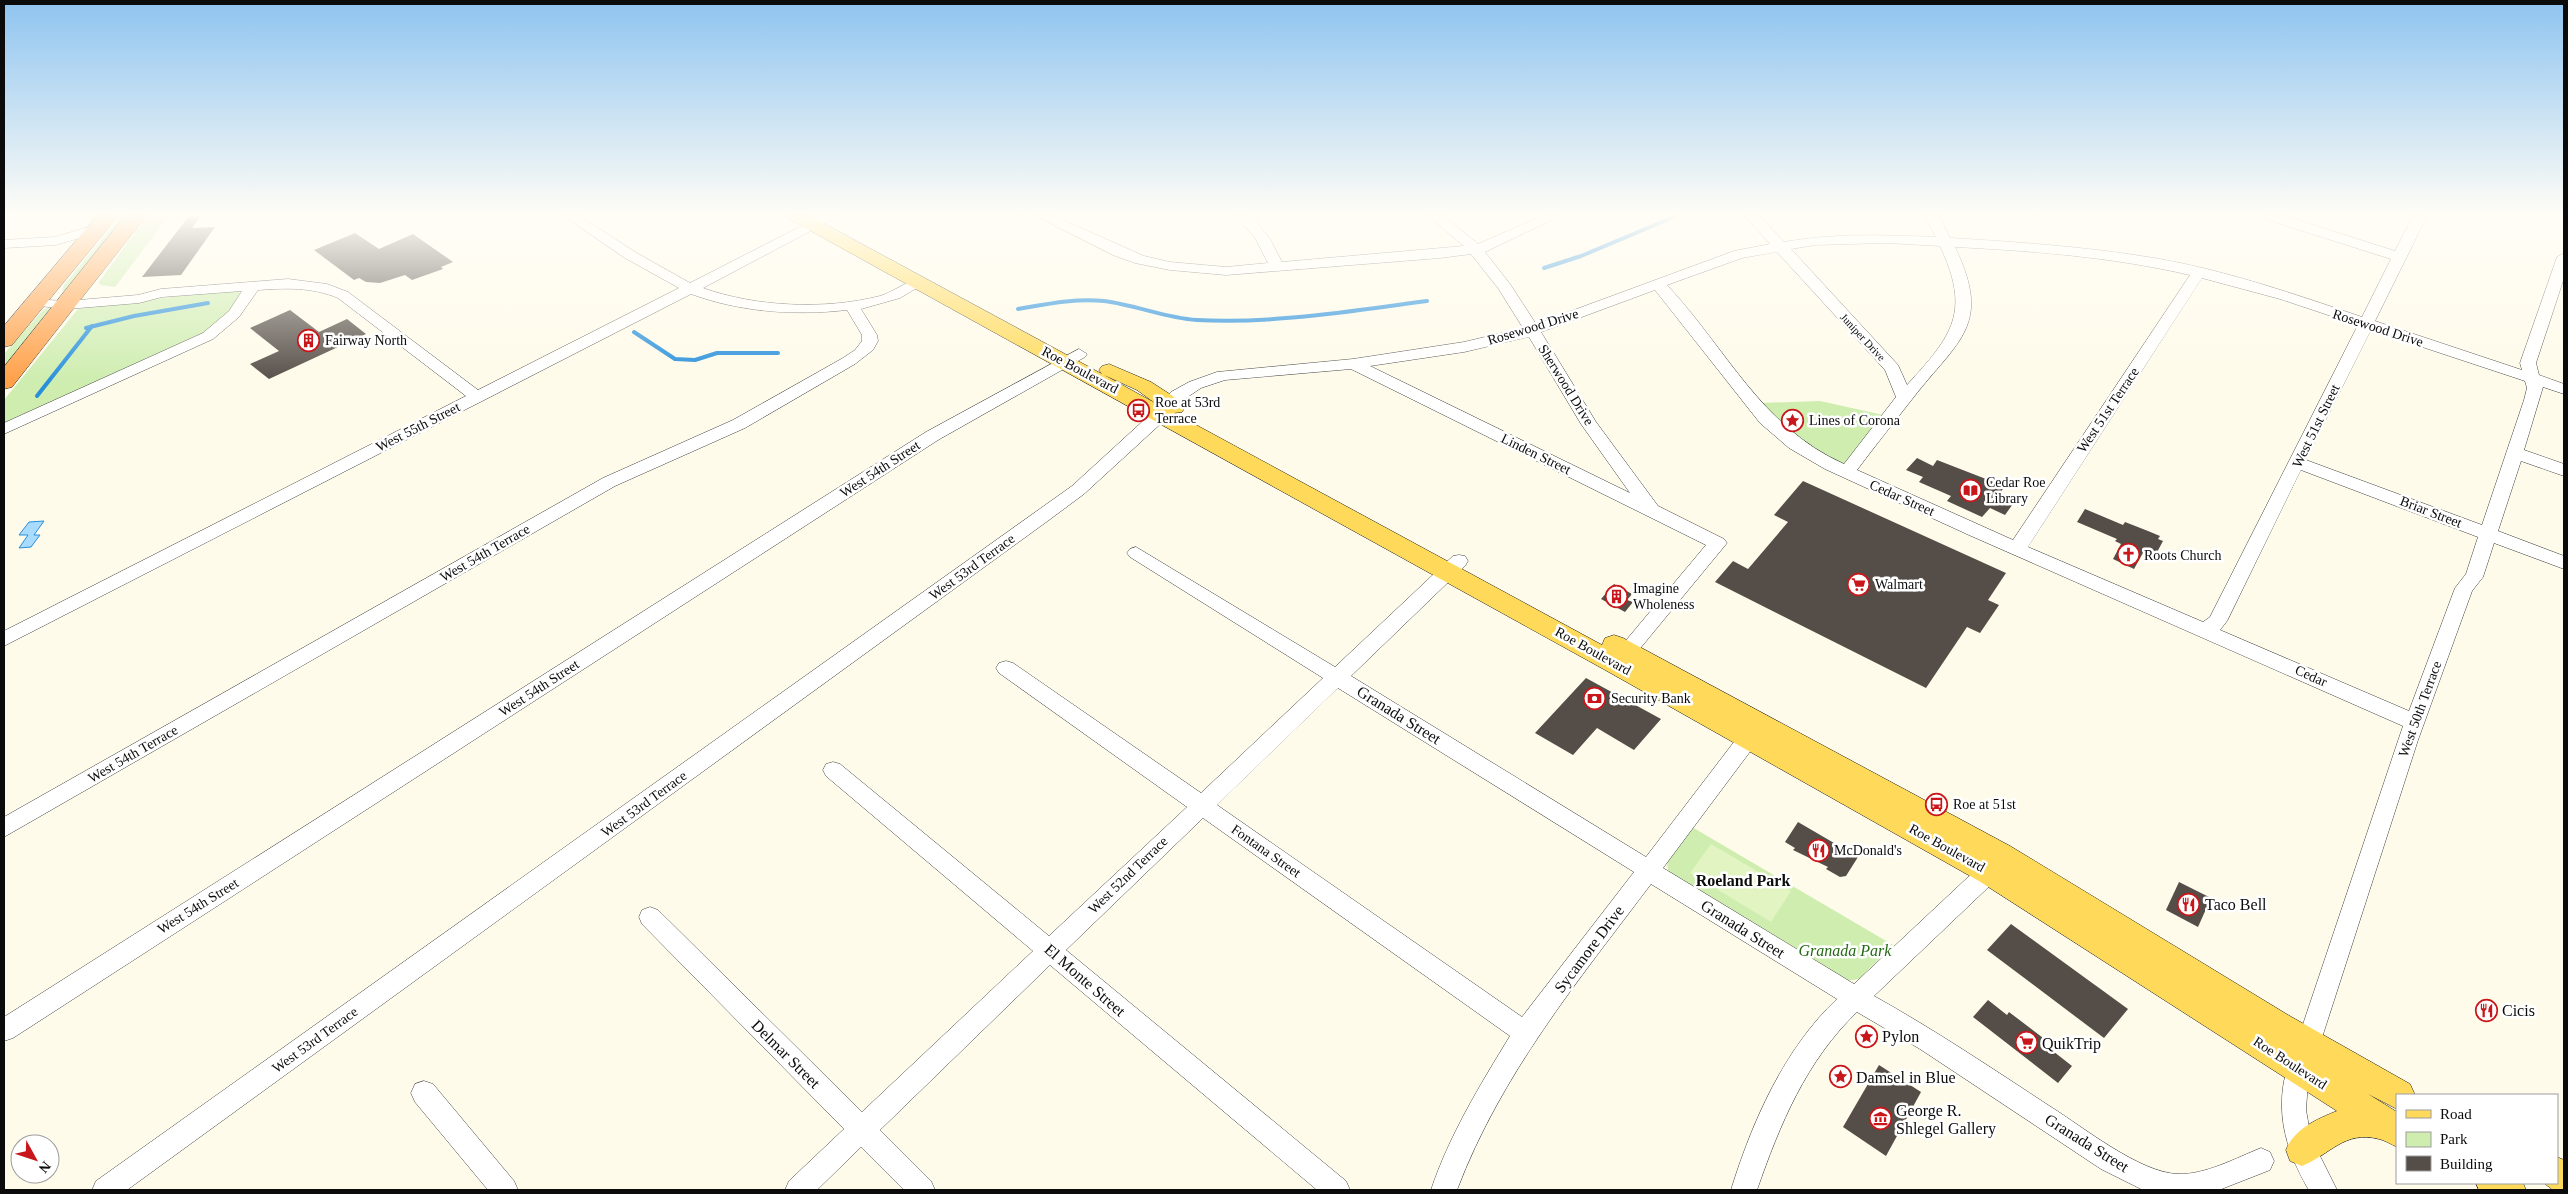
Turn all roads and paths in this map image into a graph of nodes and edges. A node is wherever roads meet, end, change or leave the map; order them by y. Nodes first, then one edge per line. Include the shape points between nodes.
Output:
1 (60, 272) edge
2 (93, 272) edge
3 (663, 272) edge
4 (720, 272) edge
5 (901, 272) edge
6 (916, 272) edge
7 (1495, 272) edge
8 (1689, 272) edge
9 (1804, 272) edge
10 (1957, 272) edge
11 (2200, 272) joint
12 (2393, 272) edge
13 (2559, 272) edge
14 (918, 283) junction
15 (1657, 283) junction
16 (253, 286) junction
17 (690, 288) junction
18 (161, 293) joint
19 (72, 299) junction
20 (35, 302) junction
21 (852, 306) junction
22 (2366, 324) junction
23 (1532, 329) junction
24 (4, 340) edge
25 (1073, 359) junction
26 (1353, 364) junction
27 (1892, 368) junction
28 (1926, 373) junction
29 (2532, 379) junction
30 (4, 382) edge
31 (2564, 389) edge
32 (477, 397) junction
33 (1905, 398) junction
34 (1166, 409) junction
35 (4, 429) edge
36 (2515, 453) junction
37 (1612, 460) junction
38 (2298, 463) junction
39 (2564, 470) edge
40 (1846, 472) junction
41 (1576, 474) junction
42 (1656, 512) junction
43 (2487, 533) junction
44 (2017, 549) junction
45 (1136, 553) dead end
46 (2564, 563) edge
47 (1454, 567) junction
48 (2206, 631) junction
49 (4, 639) edge
50 (1622, 658) junction
51 (1006, 668) dead end
52 (1337, 677) junction
53 (2414, 722) junction
54 (1754, 730) junction
55 (833, 770) dead end
56 (1201, 805) junction
57 (4, 828) edge
58 (1995, 863) junction
59 (1648, 870) junction
60 (650, 917) dead end
61 (1050, 950) junction
62 (1856, 999) junction
63 (4, 1030) edge
64 (1525, 1033) junction
65 (2305, 1056) junction
66 (424, 1093) dead end
67 (2397, 1094) edge
68 (2390, 1127) edge
69 (861, 1129) junction
70 (2302, 1150) junction
71 (2261, 1161) dead end
72 (2496, 1184) edge
73 (105, 1190) edge
74 (505, 1190) edge
75 (798, 1190) edge
76 (922, 1190) edge
77 (1337, 1190) edge
78 (1444, 1190) edge
79 (1744, 1190) edge
80 (2324, 1190) edge
81 (2509, 1190) edge

1 - 20 highway
2 - 19 highway
3 - 17 street
4 - 17 street, West 55th Street
5 - 14 main road, Roe Boulevard
6 - 25 main road, Roe Boulevard
7 - 23 street, Sherwood Drive
8 - 15 street, Rosewood Drive
9 - 27 street, Juniper Drive
10 - 28 street via 1963,293 1961,322 1951,344
11 - 22 street, Rosewood Drive via 2266,290
11 - 44 street, West 51st Terrace
12 - 22 street, West 51st Street
13 - 29 street, West 50th Terrace via 2528,363
14 - 21 street via 882,300
14 - 25 main road, Roe Boulevard
15 - 23 street, Rosewood Drive
15 - 40 street, Cedar Street via 1766,419 1795,444
16 - 18 street
16 - 32 street via 308,284 343,295
16 - 35 street via 234,314 208,336
17 - 21 street via 723,300 761,305
17 - 32 street, West 55th Street
18 - 19 street via 139,299
19 - 20 street
19 - 30 highway
20 - 24 highway
21 - 57 street, West 54th Terrace via 870,334 870,342 849,361 739,424 609,482
22 - 29 street, Rosewood Drive
22 - 38 street, West 51st Street
23 - 26 street, Rosewood Drive via 1464,347
23 - 37 street, Sherwood Drive
25 - 34 main road, Roe Boulevard
25 - 63 street, West 54th Street via 932,436
26 - 34 street, Rosewood Drive via 1223,374 1177,396
26 - 41 street, Linden Street
27 - 28 street
27 - 33 street, Juniper Drive
28 - 33 street
29 - 31 street, Rosewood Drive
29 - 36 street, West 50th Terrace via 2535,388
32 - 49 street, West 55th Street
33 - 40 street
34 - 47 main road, Roe Boulevard
34 - 73 street, West 53rd Terrace via 1078,490 1036,522
36 - 39 street
36 - 43 street, West 50th Terrace
37 - 41 street
37 - 42 street, Sherwood Drive
38 - 43 street, Briar Street
38 - 48 street, West 51st Street via 2217,620
40 - 44 street, Cedar Street
41 - 42 street, Linden Street
42 - 50 street, Linden Street via 1718,543
43 - 46 street, Briar Street
43 - 53 street, West 50th Terrace via 2474,577 2464,588
44 - 48 street, Cedar Street
45 - 52 street, Granada Street
47 - 50 main road, Roe Boulevard
47 - 52 street, West 52nd Terrace
48 - 53 street, Cedar
50 - 54 main road, Roe Boulevard
51 - 56 street, Fontana Street
52 - 56 street, West 52nd Terrace
52 - 59 street, Granada Street
53 - 65 street, West 50th Terrace
54 - 58 main road, Roe Boulevard
54 - 59 street, Sycamore Drive
55 - 61 street, El Monte Street
56 - 61 street, West 52nd Terrace
56 - 64 street, Fontana Street
58 - 62 street
58 - 65 main road, Roe Boulevard via 2163,985
59 - 62 street, Granada Street
59 - 64 street, Sycamore Drive
60 - 69 street, Delmar Street
61 - 69 street, West 52nd Terrace
61 - 77 street, El Monte Street
62 - 71 street, Granada Street via 1894,1019 2149,1180 2178,1187 2219,1177
62 - 79 street via 1810,1045 1779,1097
64 - 78 street, Sycamore Drive via 1490,1091
65 - 67 main road, Roe Boulevard
65 - 68 main road, Roe Boulevard
65 - 70 street, West 50th Terrace via 2294,1092 2292,1118
66 - 74 street
68 - 70 main road via 2347,1122 2322,1134
69 - 75 street, West 52nd Terrace
69 - 76 street, Delmar Street
70 - 80 street, West 50th Terrace
72 - 81 main road

